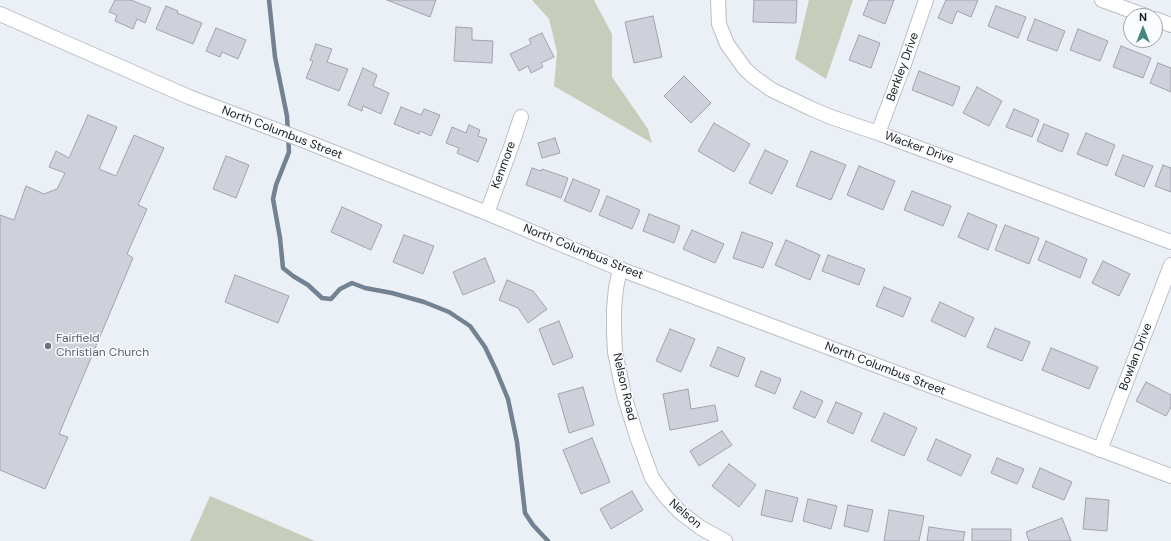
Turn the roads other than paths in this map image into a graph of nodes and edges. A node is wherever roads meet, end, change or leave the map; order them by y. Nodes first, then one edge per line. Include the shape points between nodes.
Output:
1 (718, 0) edge
2 (926, 0) edge
3 (1102, 0) edge
4 (1124, 8) edge
5 (0, 14) edge
6 (521, 117) dead end
7 (878, 133) junction
8 (487, 213) junction
9 (1171, 242) edge
10 (1171, 264) edge
11 (620, 269) junction
12 (1100, 450) junction
13 (1171, 476) edge
14 (652, 478) joint
15 (725, 541) edge

1 - 7 street, Wacker Drive via 719,24 727,44 754,78 772,90 812,109
2 - 7 street, Berkley Drive
3 - 4 street
5 - 8 street, North Columbus Street via 189,97
6 - 8 street, Kenmore
7 - 9 street, Wacker Drive
8 - 11 street, North Columbus Street
10 - 12 street, Bowlan Drive
11 - 12 street, North Columbus Street
11 - 14 street, Nelson Road via 614,309 616,360 624,395
12 - 13 street, North Columbus Street
14 - 15 street, Nelson via 680,512 701,528

